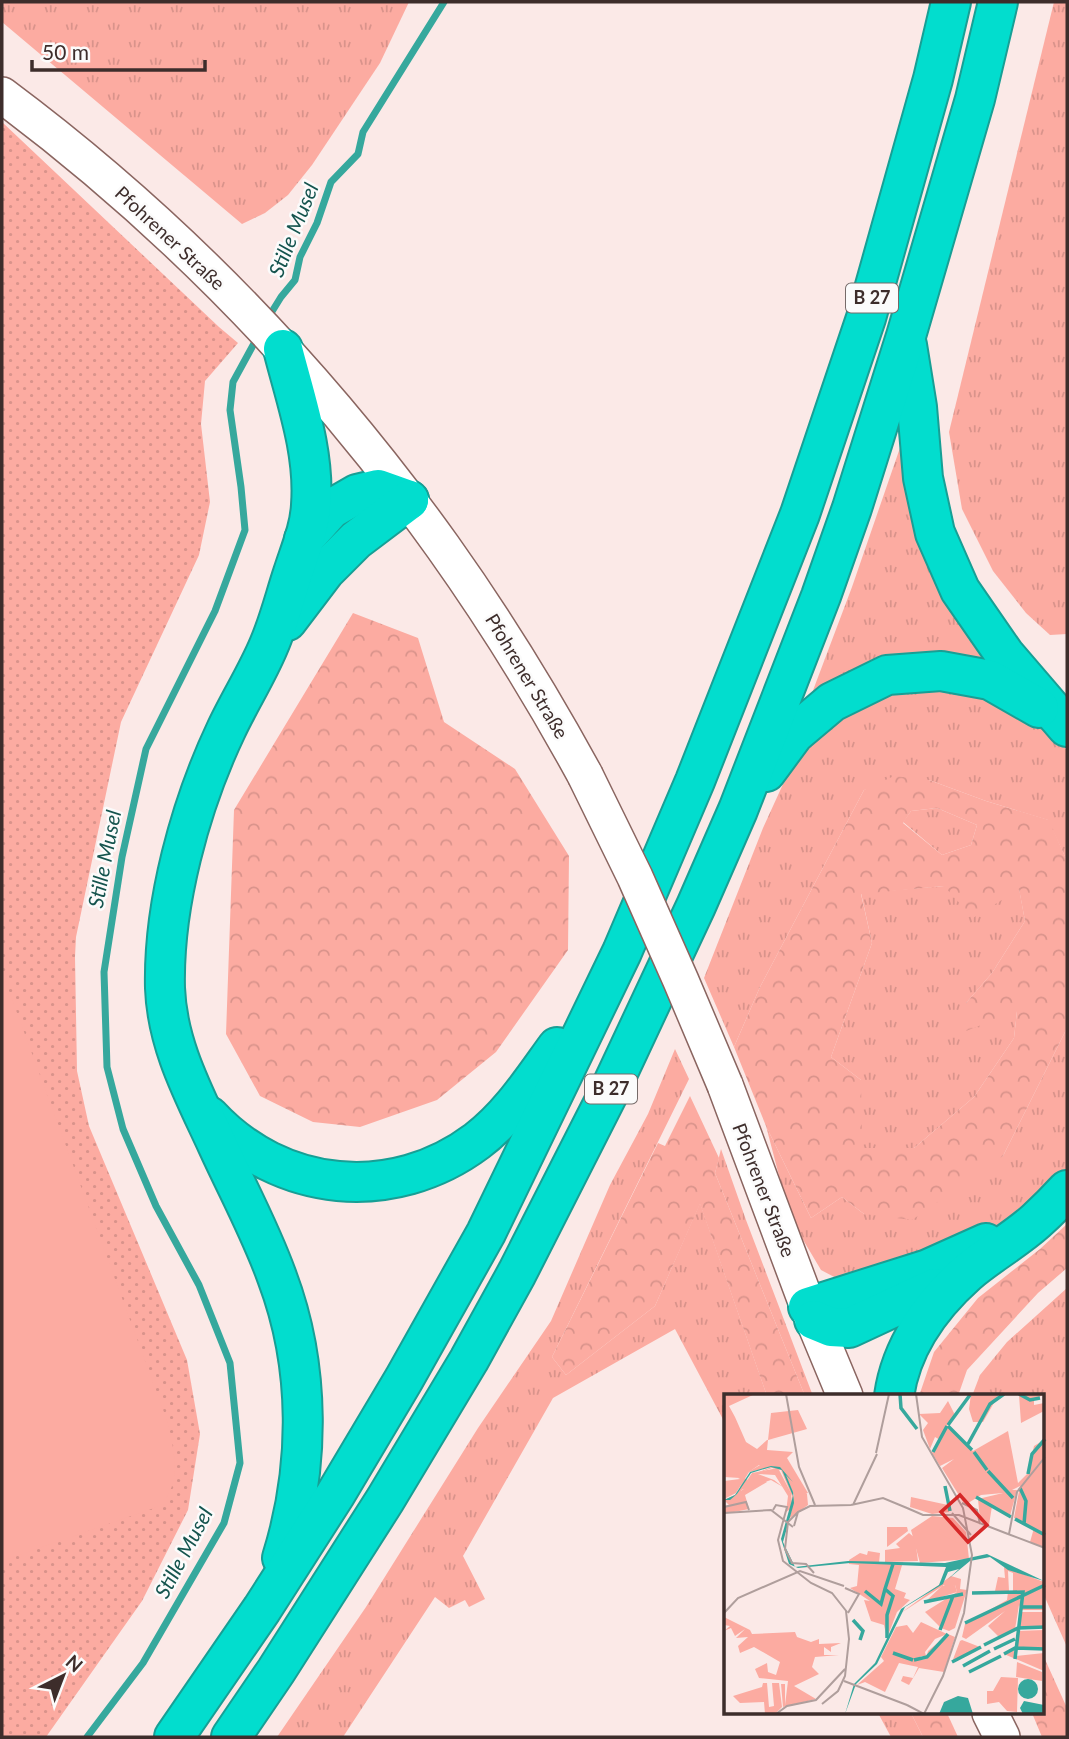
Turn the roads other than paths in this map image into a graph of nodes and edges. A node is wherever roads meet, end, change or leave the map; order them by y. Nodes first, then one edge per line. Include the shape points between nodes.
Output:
1 (951, 2) edge
2 (998, 2) edge
3 (2, 95) edge
4 (906, 336) junction
5 (283, 349) junction
6 (409, 500) junction
7 (304, 539) junction
8 (269, 645) junction
9 (1067, 727) edge
10 (738, 810) junction
11 (622, 952) junction
12 (198, 1104) junction
13 (1067, 1191) edge
14 (1036, 1221) junction
15 (967, 1273) junction
16 (811, 1313) junction
17 (844, 1394) edge
18 (894, 1394) edge
19 (262, 1609) junction
20 (990, 1714) edge
21 (174, 1737) edge
22 (231, 1737) edge
23 (1002, 1737) edge

1 - 11 highway, B 27 via 866,318 800,514
2 - 4 highway, B 27 via 975,99
3 - 5 main road, Pfohrener Straße via 104,177 222,285
4 - 9 highway via 923,478 935,533 960,590 1005,655
4 - 10 highway, B 27 via 821,596
5 - 6 main road, Pfohrener Straße
5 - 7 highway via 304,427 310,472 311,506
6 - 7 highway via 379,489 357,494 331,509
6 - 8 highway via 356,540 325,572
6 - 16 main road, Pfohrener Straße, bridge via 515,654 585,775 635,877 725,1085
7 - 8 highway
8 - 12 highway via 202,789 172,902 165,990 176,1051
9 - 10 highway via 990,680 941,671 887,675 832,702 794,734
10 - 22 highway, B 27 via 653,1002 517,1273 385,1500
11 - 12 highway via 509,1110 459,1153 415,1173 364,1183 297,1172 254,1152
11 - 19 highway, B 27 via 486,1233 335,1495
12 - 19 highway via 265,1245 282,1293 302,1391 298,1490 288,1539
13 - 14 highway
14 - 15 highway
14 - 16 highway via 928,1269
15 - 16 highway via 849,1328 831,1327
15 - 18 highway via 931,1312 907,1349
16 - 17 main road, Pfohrener Straße
19 - 21 highway, B 27
20 - 23 main road

